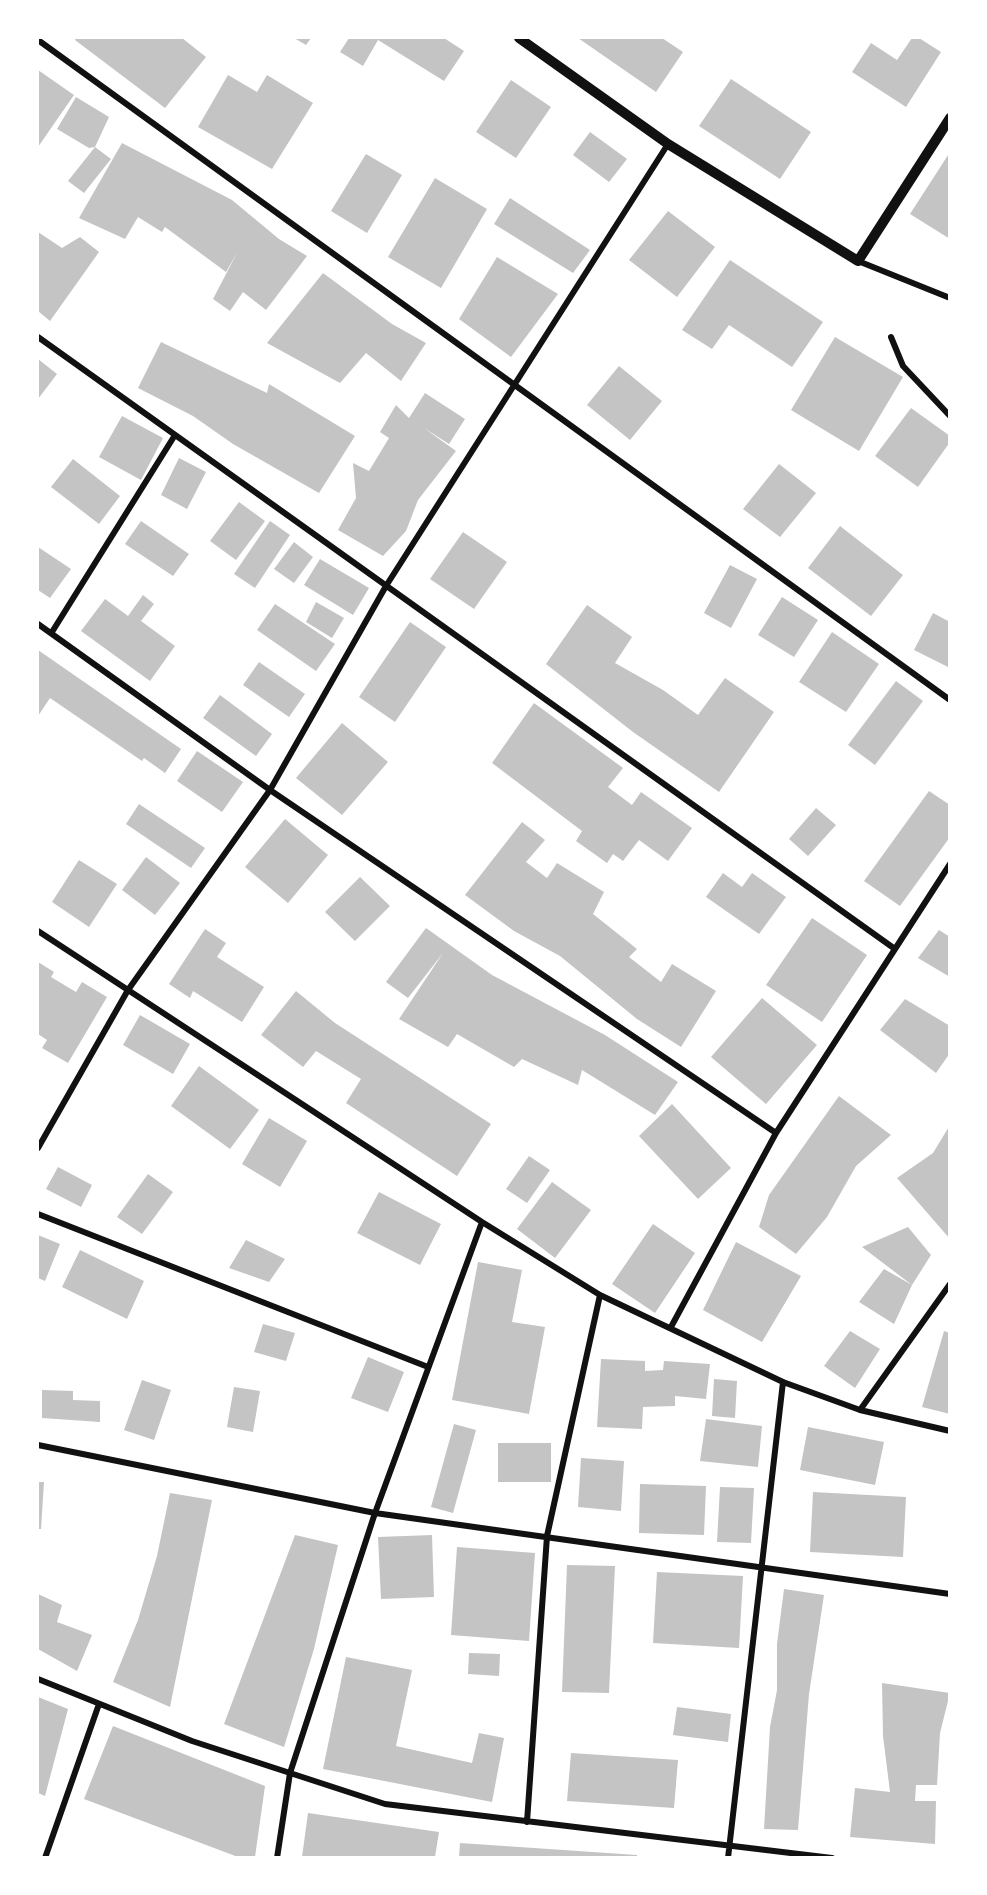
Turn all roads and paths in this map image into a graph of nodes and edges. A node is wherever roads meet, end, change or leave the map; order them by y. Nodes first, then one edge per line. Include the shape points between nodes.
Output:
1 (519, 38) edge
2 (38, 40) edge
3 (950, 118) edge
4 (668, 144) junction
5 (858, 261) junction
6 (950, 298) edge
7 (38, 337) edge
8 (891, 337) dead end
9 (514, 385) junction
10 (950, 416) edge
11 (175, 435) junction
12 (386, 586) junction
13 (38, 624) edge
14 (52, 632) junction
15 (950, 700) edge
16 (270, 790) junction
17 (950, 864) edge
18 (38, 931) edge
19 (895, 949) junction
20 (128, 990) junction
21 (776, 1133) junction
22 (38, 1148) edge
23 (38, 1214) edge
24 (482, 1222) junction
25 (950, 1284) edge
26 (600, 1295) junction
27 (671, 1327) junction
28 (428, 1367) junction
29 (783, 1382) junction
30 (860, 1410) junction
31 (950, 1431) edge
32 (38, 1445) edge
33 (375, 1513) junction
34 (547, 1536) junction
35 (762, 1566) junction
36 (950, 1594) edge
37 (38, 1679) edge
38 (99, 1704) junction
39 (290, 1773) junction
40 (527, 1822) junction
41 (729, 1845) junction
42 (45, 1857) edge
43 (277, 1857) edge
44 (728, 1857) edge
45 (832, 1857) edge

1 - 4 street
2 - 9 street
3 - 5 street
4 - 5 street
4 - 9 street
5 - 6 street
7 - 11 street
8 - 10 street via 903,366
9 - 12 street
9 - 15 street
11 - 12 street
11 - 14 street
12 - 16 street
12 - 19 street
13 - 14 street
14 - 16 street
16 - 20 street
16 - 21 street
17 - 19 street
18 - 20 street
19 - 21 street
20 - 22 street
20 - 24 street
21 - 27 street
23 - 28 street
24 - 26 street
24 - 28 street
25 - 30 street
26 - 27 street
26 - 34 street
27 - 29 street
28 - 33 street
29 - 30 street
29 - 35 street
30 - 31 street
32 - 33 street
33 - 34 street
33 - 39 street
34 - 35 street
34 - 40 street
35 - 36 street
35 - 41 street
37 - 38 street
38 - 39 street via 192,1741
38 - 42 street
39 - 40 street via 385,1804
39 - 43 street
40 - 41 street
41 - 44 street
41 - 45 street

